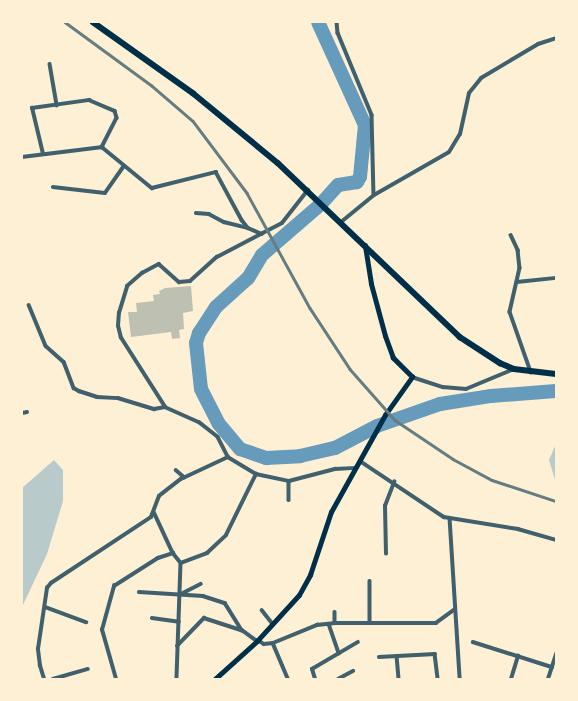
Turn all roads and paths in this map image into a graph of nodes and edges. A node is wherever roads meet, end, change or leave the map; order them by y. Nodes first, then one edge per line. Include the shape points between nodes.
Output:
1 (94, 22) edge
2 (337, 22) edge
3 (556, 38) edge
4 (50, 64) dead end
5 (57, 105) junction
6 (102, 147) junction
7 (43, 154) junction
8 (22, 157) edge
9 (123, 167) junction
10 (53, 187) dead end
11 (309, 191) junction
12 (374, 195) junction
13 (196, 213) dead end
14 (341, 222) junction
15 (248, 228) junction
16 (262, 234) junction
17 (511, 235) dead end
18 (365, 243) junction
19 (556, 278) edge
20 (517, 282) junction
21 (29, 305) dead end
22 (514, 369) junction
23 (531, 372) junction
24 (556, 374) edge
25 (412, 377) junction
26 (165, 408) junction
27 (27, 412) dead end
28 (22, 413) edge
29 (228, 457) junction
30 (360, 461) junction
31 (356, 468) junction
32 (176, 470) dead end
33 (256, 474) junction
34 (184, 477) junction
35 (289, 480) junction
36 (394, 482) junction
37 (289, 500) dead end
38 (154, 512) junction
39 (450, 518) junction
40 (556, 540) edge
41 (173, 554) junction
42 (386, 554) dead end
43 (181, 563) junction
44 (370, 581) dead end
45 (201, 584) dead end
46 (139, 592) dead end
47 (180, 594) junction
48 (44, 606) junction
49 (262, 610) dead end
50 (454, 610) junction
51 (335, 612) dead end
52 (152, 618) dead end
53 (86, 622) dead end
54 (179, 622) junction
55 (370, 622) junction
56 (335, 623) junction
57 (273, 624) junction
58 (329, 624) junction
59 (242, 630) junction
60 (258, 641) junction
61 (358, 642) dead end
62 (473, 642) dead end
63 (273, 644) junction
64 (178, 646) junction
65 (339, 653) junction
66 (556, 654) edge
67 (398, 656) junction
68 (518, 656) junction
69 (379, 657) dead end
70 (552, 667) junction
71 (88, 669) dead end
72 (353, 671) dead end
73 (44, 679) edge
74 (53, 679) edge
75 (116, 679) edge
76 (176, 679) edge
77 (215, 679) edge
78 (288, 679) edge
79 (315, 679) edge
80 (338, 679) edge
81 (399, 679) edge
82 (438, 679) edge
83 (460, 679) edge
84 (512, 679) edge
85 (548, 679) edge

1 - 11 highway via 193,93
2 - 12 street via 338,33 372,115
3 - 12 street via 538,44 481,78 469,93 460,134 449,152
4 - 5 street
5 - 6 street via 89,100 115,110 117,118
5 - 7 street via 32,108
6 - 7 street
6 - 9 street
7 - 8 street
9 - 10 street via 105,193
9 - 15 street via 152,188 216,172
11 - 14 highway
11 - 16 street via 282,223
12 - 14 street
13 - 15 street via 209,214 224,222
14 - 18 highway
15 - 16 street
16 - 26 street via 217,257 188,282 176,281 164,266 159,264 142,273 127,286 119,313 118,326 121,338
17 - 20 street via 520,262
18 - 22 highway via 460,337 485,355
18 - 25 main road via 371,284 385,336 393,358
19 - 20 street
20 - 23 street via 510,312
21 - 26 street via 46,346 64,362 74,388 89,395 118,398 154,409
22 - 23 highway
22 - 25 street via 466,389 443,387
23 - 24 highway
25 - 30 main road via 385,415
26 - 29 street via 207,427 218,437
27 - 28 street
29 - 33 street
29 - 34 street
30 - 31 main road
30 - 36 street
31 - 35 street via 335,469
31 - 57 main road via 331,512 305,586
32 - 34 street
33 - 35 street
33 - 43 street via 226,535 207,553
34 - 38 street via 159,496 155,501
35 - 37 street
36 - 39 street
36 - 42 street via 385,506
38 - 41 street
38 - 48 street via 151,517 112,545 51,583 47,588
39 - 40 street via 518,529
39 - 50 street
41 - 43 street
41 - 75 street via 158,558 114,586 102,630
43 - 47 street
44 - 55 street
45 - 47 street
46 - 47 street
47 - 54 street
47 - 59 street via 225,602
48 - 53 street
48 - 73 street via 38,649
49 - 57 street
50 - 55 street via 436,623
50 - 83 street
51 - 56 street
52 - 54 street
54 - 64 street
55 - 56 street
56 - 58 street
57 - 60 main road
58 - 63 street via 317,625
58 - 65 street
59 - 60 street
59 - 64 street via 204,618
60 - 63 street
60 - 77 main road
61 - 65 street
62 - 68 street
63 - 78 street
64 - 76 street
65 - 79 street via 312,669
66 - 70 street
67 - 69 street
67 - 81 street
67 - 82 street via 435,654
68 - 70 street
68 - 84 street
70 - 85 street
71 - 74 street
72 - 80 street

